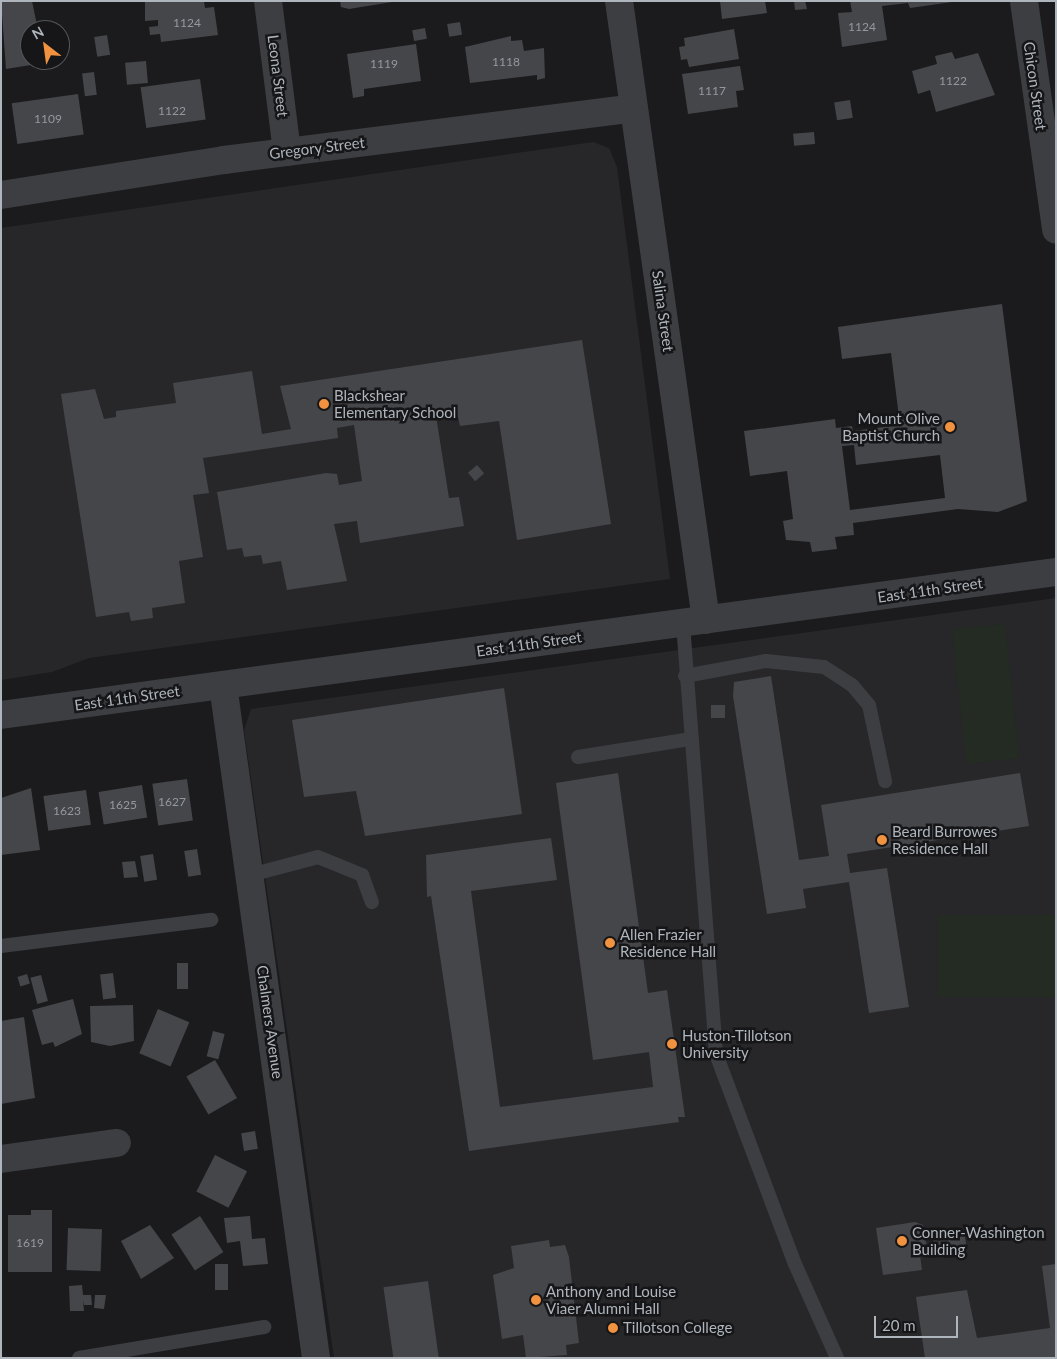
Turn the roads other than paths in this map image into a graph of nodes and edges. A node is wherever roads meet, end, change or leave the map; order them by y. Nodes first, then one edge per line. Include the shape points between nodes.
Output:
1 (268, 1) edge
2 (619, 1) edge
3 (1024, 1) edge
4 (634, 108) junction
5 (287, 152) junction
6 (1052, 178) edge
7 (1, 195) edge
8 (1056, 230) edge
9 (1056, 572) edge
10 (694, 622) junction
11 (685, 676) junction
12 (223, 686) junction
13 (1, 715) edge
14 (690, 739) junction
15 (578, 757) dead end
16 (885, 782) dead end
17 (250, 875) junction
18 (372, 902) dead end
19 (212, 920) dead end
20 (1, 946) edge
21 (117, 1143) dead end
22 (1, 1159) edge
23 (264, 1327) dead end
24 (78, 1358) edge
25 (316, 1358) edge
26 (837, 1358) edge

1 - 5 street, Leona Street
2 - 4 street, Salina Street
3 - 6 street, Chicon Street
4 - 5 street, Gregory Street
4 - 10 street, Salina Street
5 - 7 street, Gregory Street
6 - 8 street, Chicon Street
9 - 10 street, East 11th Street
10 - 11 lane
10 - 12 street, East 11th Street
11 - 14 lane
11 - 16 lane via 766,661 824,667 852,685 869,705
12 - 13 street, East 11th Street
12 - 17 street, Chalmers Avenue
14 - 15 lane
14 - 26 lane via 716,1054 794,1264
17 - 18 lane via 318,857 362,875
17 - 25 street, Chalmers Avenue
19 - 20 lane
21 - 22 street
23 - 24 lane

